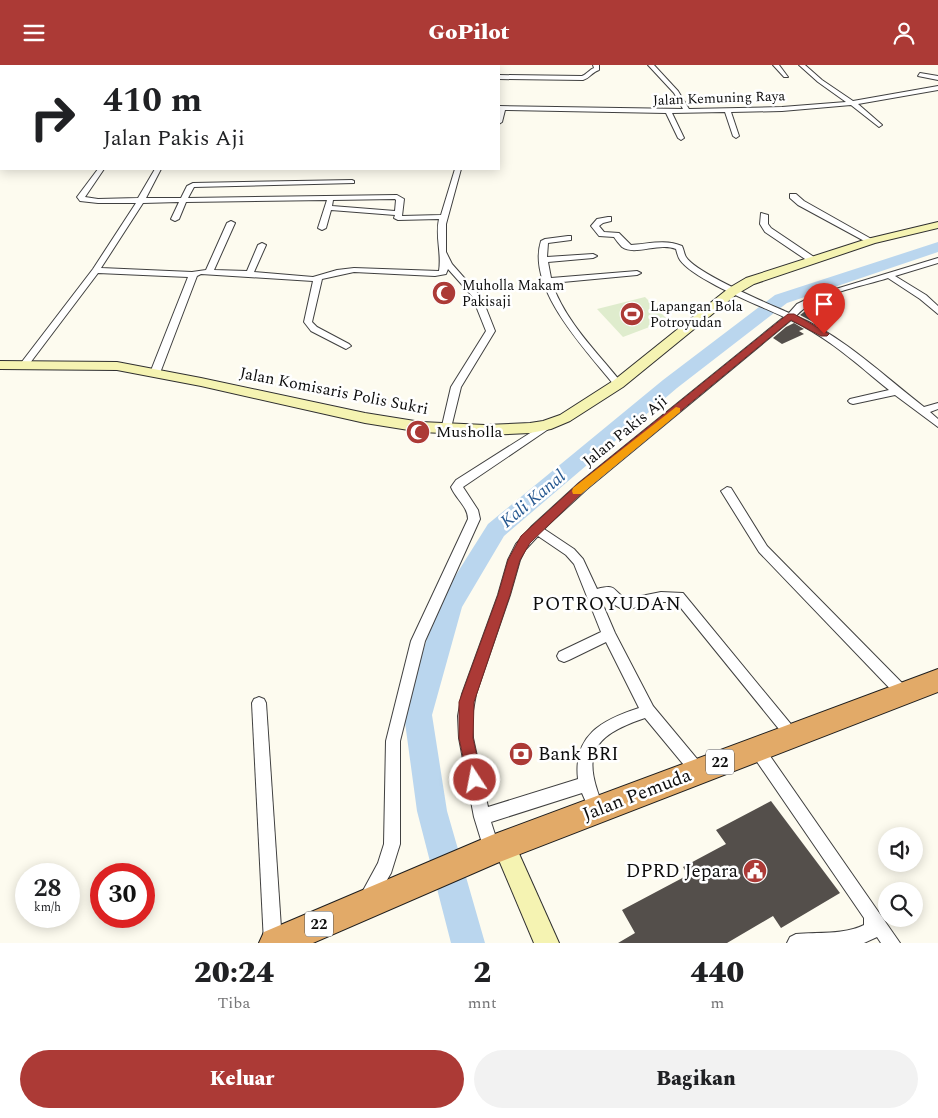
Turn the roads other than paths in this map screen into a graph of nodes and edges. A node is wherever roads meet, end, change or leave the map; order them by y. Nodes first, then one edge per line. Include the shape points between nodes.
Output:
1 (596, 65) edge
2 (651, 65) edge
3 (776, 65) edge
4 (802, 65) edge
5 (920, 75) dead end
6 (786, 76) dead end
7 (500, 77) edge
8 (938, 78) edge
9 (938, 88) edge
10 (853, 103) junction
11 (500, 108) edge
12 (727, 110) junction
13 (686, 111) junction
14 (668, 112) junction
15 (879, 125) dead end
16 (736, 136) dead end
17 (682, 139) dead end
18 (100, 170) edge
19 (157, 170) edge
20 (458, 170) edge
21 (304, 183) junction
22 (792, 196) dead end
23 (349, 197) junction
24 (298, 198) junction
25 (331, 198) junction
26 (184, 199) junction
27 (141, 200) junction
28 (328, 208) junction
29 (397, 213) junction
30 (764, 215) dead end
31 (443, 217) junction
32 (175, 219) dead end
33 (608, 219) dead end
34 (231, 223) dead end
35 (938, 225) edge
36 (322, 228) dead end
37 (568, 238) dead end
38 (871, 241) junction
39 (262, 245) dead end
40 (593, 256) dead end
41 (812, 259) junction
42 (938, 259) edge
43 (445, 260) junction
44 (544, 261) junction
45 (96, 270) junction
46 (209, 272) junction
47 (637, 273) dead end
48 (243, 274) junction
49 (193, 275) junction
50 (888, 275) junction
51 (318, 278) junction
52 (547, 281) junction
53 (738, 293) junction
54 (938, 311) edge
55 (788, 315) junction
56 (346, 347) dead end
57 (0, 365) edge
58 (24, 365) junction
59 (155, 373) junction
60 (618, 384) junction
61 (899, 391) junction
62 (853, 401) dead end
63 (938, 406) edge
64 (923, 411) junction
65 (938, 424) edge
66 (546, 426) junction
67 (446, 430) junction
68 (727, 491) dead end
69 (536, 529) junction
70 (593, 595) junction
71 (609, 634) junction
72 (564, 656) dead end
73 (938, 680) edge
74 (904, 694) junction
75 (259, 703) dead end
76 (648, 711) junction
77 (792, 734) junction
78 (756, 748) junction
79 (698, 771) junction
80 (586, 784) junction
81 (597, 811) junction
82 (482, 817) junction
83 (491, 851) junction
84 (373, 900) junction
85 (872, 918) junction
86 (545, 941) edge
87 (274, 943) edge
88 (796, 943) edge
89 (891, 943) edge

1 - 7 street via 598,69 583,78
2 - 13 street via 676,91
3 - 6 street
4 - 10 street via 830,90
5 - 8 street
9 - 10 street, Jalan Kemuning Raya
10 - 12 street, Jalan Kemuning Raya
10 - 15 street
11 - 14 street, Jalan Kemuning Raya
12 - 13 street, Jalan Kemuning Raya
12 - 16 street
13 - 14 street, Jalan Kemuning Raya
14 - 17 street
18 - 27 street via 82,199
19 - 27 street
20 - 31 street via 456,185
21 - 23 street via 352,180
21 - 24 street
21 - 26 street via 193,185
22 - 38 street
23 - 25 street
23 - 29 street via 397,197 400,199
24 - 25 street
24 - 26 street
25 - 28 street
26 - 27 street
26 - 32 street
27 - 45 street
28 - 29 street
28 - 36 street
29 - 31 street via 401,218
30 - 41 street via 768,230
31 - 43 street via 441,243
33 - 53 street via 595,226 600,233 614,234 630,247 665,243 675,246 692,267
34 - 46 street
35 - 38 main road, Jalan Komisaris Polis Sukri
37 - 44 street via 545,241
38 - 41 main road, Jalan Komisaris Polis Sukri
39 - 48 street via 252,271
40 - 44 street
41 - 53 main road, Jalan Komisaris Polis Sukri via 750,281
42 - 50 street, Jalan Pakis Aji
43 - 51 street via 443,272 435,274 354,270
43 - 67 street via 474,292 491,329 456,387
44 - 52 street
45 - 49 street
45 - 58 street
46 - 48 street
46 - 49 street
47 - 52 street
48 - 51 street
49 - 59 street
50 - 54 street via 923,297
50 - 55 street, Jalan Pakis Aji via 808,302
51 - 56 street via 308,322 314,329
52 - 60 street via 569,322
53 - 55 street
53 - 60 main road, Jalan Komisaris Polis Sukri
55 - 61 street via 833,340
55 - 69 street, Jalan Pakis Aji via 582,486
57 - 58 main road, Jalan Komisaris Polis Sukri
58 - 59 main road, Jalan Komisaris Polis Sukri via 117,366
59 - 67 main road, Jalan Komisaris Polis Sukri via 365,418
60 - 66 main road, Jalan Komisaris Polis Sukri via 565,418
61 - 62 street
61 - 64 street
63 - 64 street
64 - 65 street
66 - 67 main road, Jalan Komisaris Polis Sukri
66 - 84 street via 457,487 458,493 473,510 474,519 418,641 393,741 392,844
68 - 74 street via 763,549
69 - 70 street via 579,562
69 - 82 street, Jalan Pakis Aji via 514,560 466,702 466,738
70 - 71 street
70 - 77 street via 610,591 624,605 661,597 679,597
71 - 72 street
71 - 76 street
73 - 74 highway, Jalan Pemuda / 22
74 - 77 highway, Jalan Pemuda / 22
75 - 87 street
76 - 79 street
76 - 80 street via 619,720 593,739 584,762
77 - 78 highway, Jalan Pemuda / 22
78 - 79 highway, Jalan Pemuda / 22
78 - 85 street
79 - 81 highway, Jalan Pemuda / 22
80 - 81 street
80 - 82 street
81 - 83 highway, Jalan Pemuda / 22
82 - 83 street, Jalan Pakis Aji
83 - 84 highway, 22
83 - 86 main road
84 - 87 highway, 22
85 - 88 street via 872,929 868,933
85 - 89 street

